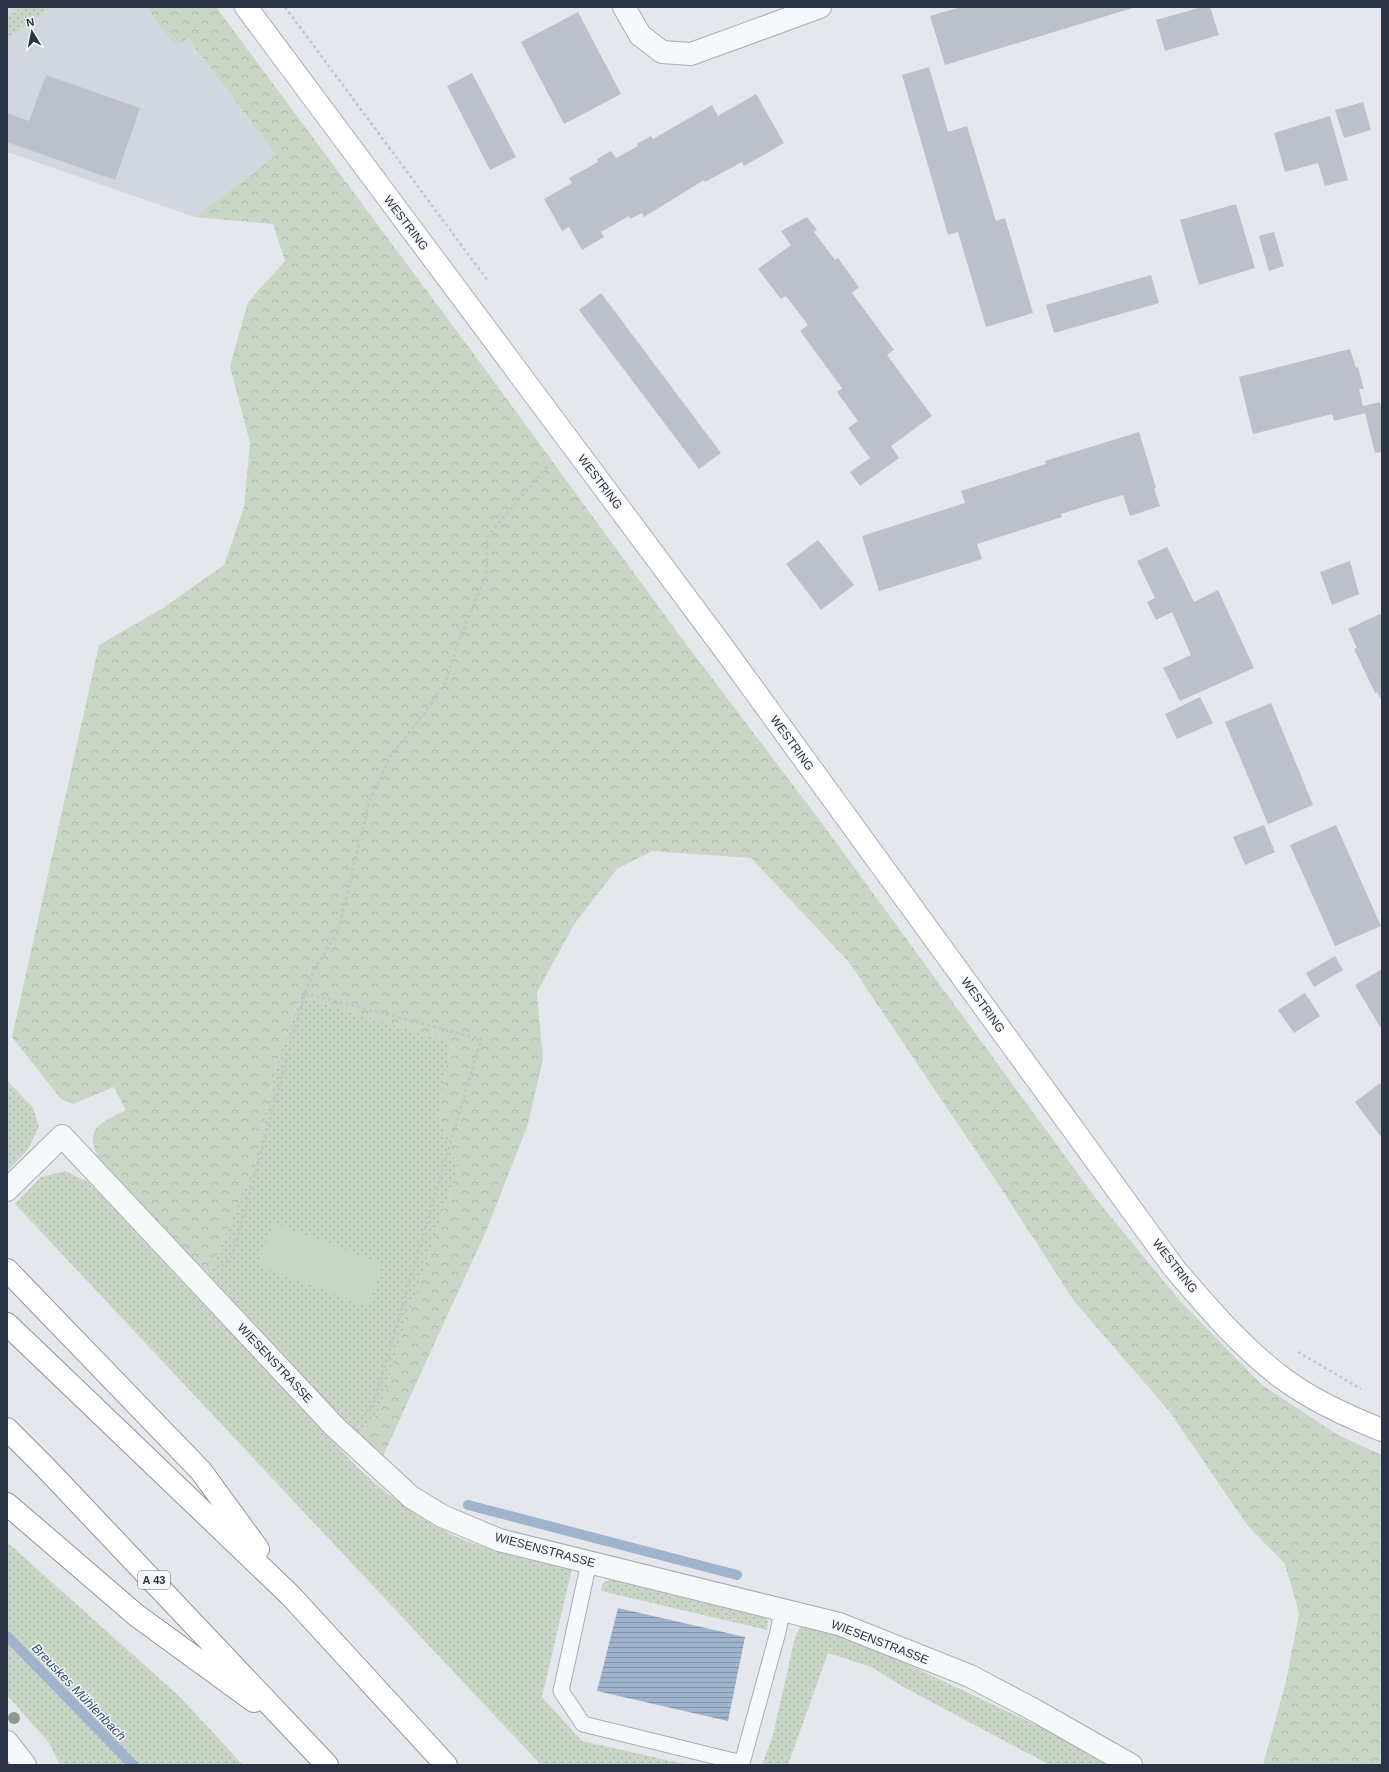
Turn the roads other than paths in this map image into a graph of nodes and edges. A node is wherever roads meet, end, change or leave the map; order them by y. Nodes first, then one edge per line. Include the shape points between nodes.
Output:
1 (246, 7) edge
2 (624, 7) edge
3 (820, 7) edge
4 (7, 1190) edge
5 (7, 1270) edge
6 (7, 1324) edge
7 (7, 1429) edge
8 (1382, 1430) edge
9 (7, 1504) edge
10 (589, 1562) junction
11 (291, 1596) junction
12 (782, 1610) junction
13 (299, 1733) junction
14 (7, 1742) edge
15 (25, 1765) edge
16 (327, 1765) edge
17 (446, 1765) edge
18 (1131, 1765) edge

1 - 8 main road, WESTRING via 719,642 1174,1268 1212,1313 1285,1380 1326,1404
2 - 3 street via 640,35 662,52 691,54
4 - 10 street, WIESENSTRASSE via 62,1136 346,1438 411,1497 442,1516 499,1540
5 - 11 main road via 201,1471
6 - 11 main road
7 - 13 main road, A 43
9 - 13 main road via 136,1615
10 - 12 street, WIESENSTRASSE
10 - 12 lane via 561,1691 583,1724 598,1728 742,1763
11 - 17 main road
12 - 18 street, WIESENSTRASSE via 840,1624 970,1676
13 - 16 main road, A 43
14 - 15 street

